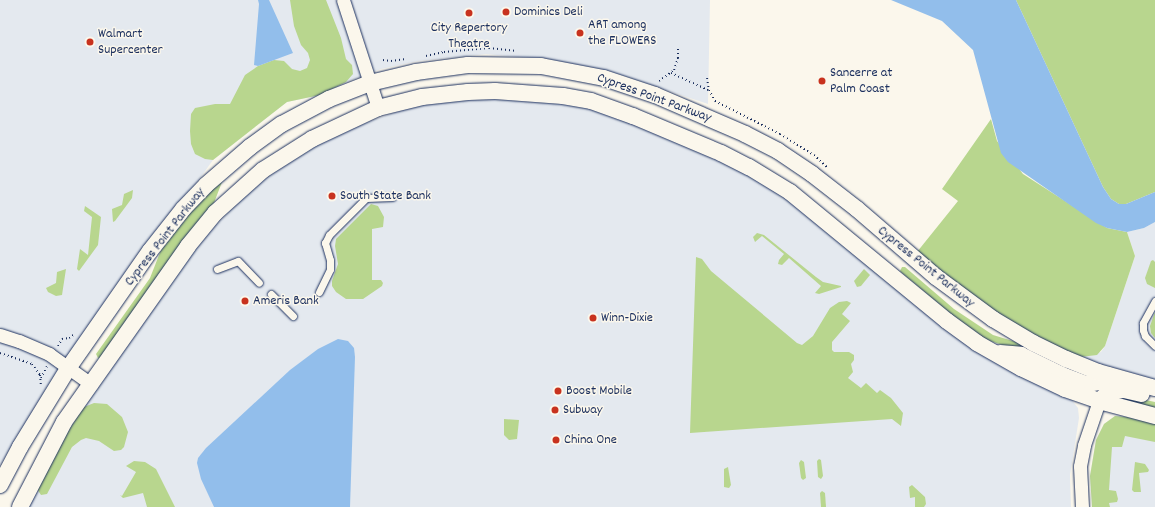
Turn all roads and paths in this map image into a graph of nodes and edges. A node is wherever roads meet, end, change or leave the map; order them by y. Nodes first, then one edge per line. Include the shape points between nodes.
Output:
1 (343, 0) edge
2 (671, 73) dead end
3 (370, 83) junction
4 (709, 90) dead end
5 (378, 108) junction
6 (392, 197) dead end
7 (217, 269) dead end
8 (260, 283) dead end
9 (319, 292) dead end
10 (271, 294) dead end
11 (1155, 301) edge
12 (293, 316) dead end
13 (0, 335) edge
14 (1155, 346) edge
15 (0, 353) edge
16 (994, 353) junction
17 (69, 367) junction
18 (43, 373) dead end
19 (1109, 375) junction
20 (41, 378) junction
21 (91, 384) junction
22 (1155, 388) edge
23 (39, 391) dead end
24 (1155, 397) edge
25 (1099, 401) junction
26 (1155, 416) edge
27 (0, 485) edge
28 (20, 507) edge
29 (1082, 507) edge

1 - 3 street
2 - 4 path
3 - 5 street
3 - 17 street, Cypress Point Parkway via 282,124 250,147 192,198 150,251
3 - 19 street, Cypress Point Parkway via 448,67 522,65 579,72 655,95 745,134 790,158 840,195 936,277 993,319 1051,352
5 - 16 street, Cypress Point Parkway via 422,97 495,91 563,96 591,101 633,116 721,153 790,192 947,321
5 - 21 street, Cypress Point Parkway via 312,139 263,170 215,213 188,246
6 - 9 lane via 366,198 329,235 325,243 330,269
7 - 8 lane via 238,261
10 - 12 lane
11 - 14 lane via 1143,323 1144,336
13 - 17 street via 48,354
15 - 20 path via 32,364
16 - 19 street via 1021,355 1086,384 1100,382
16 - 25 street, Cypress Point Parkway via 1065,389
17 - 21 street
17 - 27 street, Cypress Point Parkway
18 - 20 path
19 - 22 street, Cypress Point Parkway
20 - 23 path
21 - 28 street, Cypress Point Parkway via 64,422
24 - 25 street via 1124,390 1110,391
25 - 26 street, Cypress Point Parkway
25 - 29 street via 1084,445 1080,466

